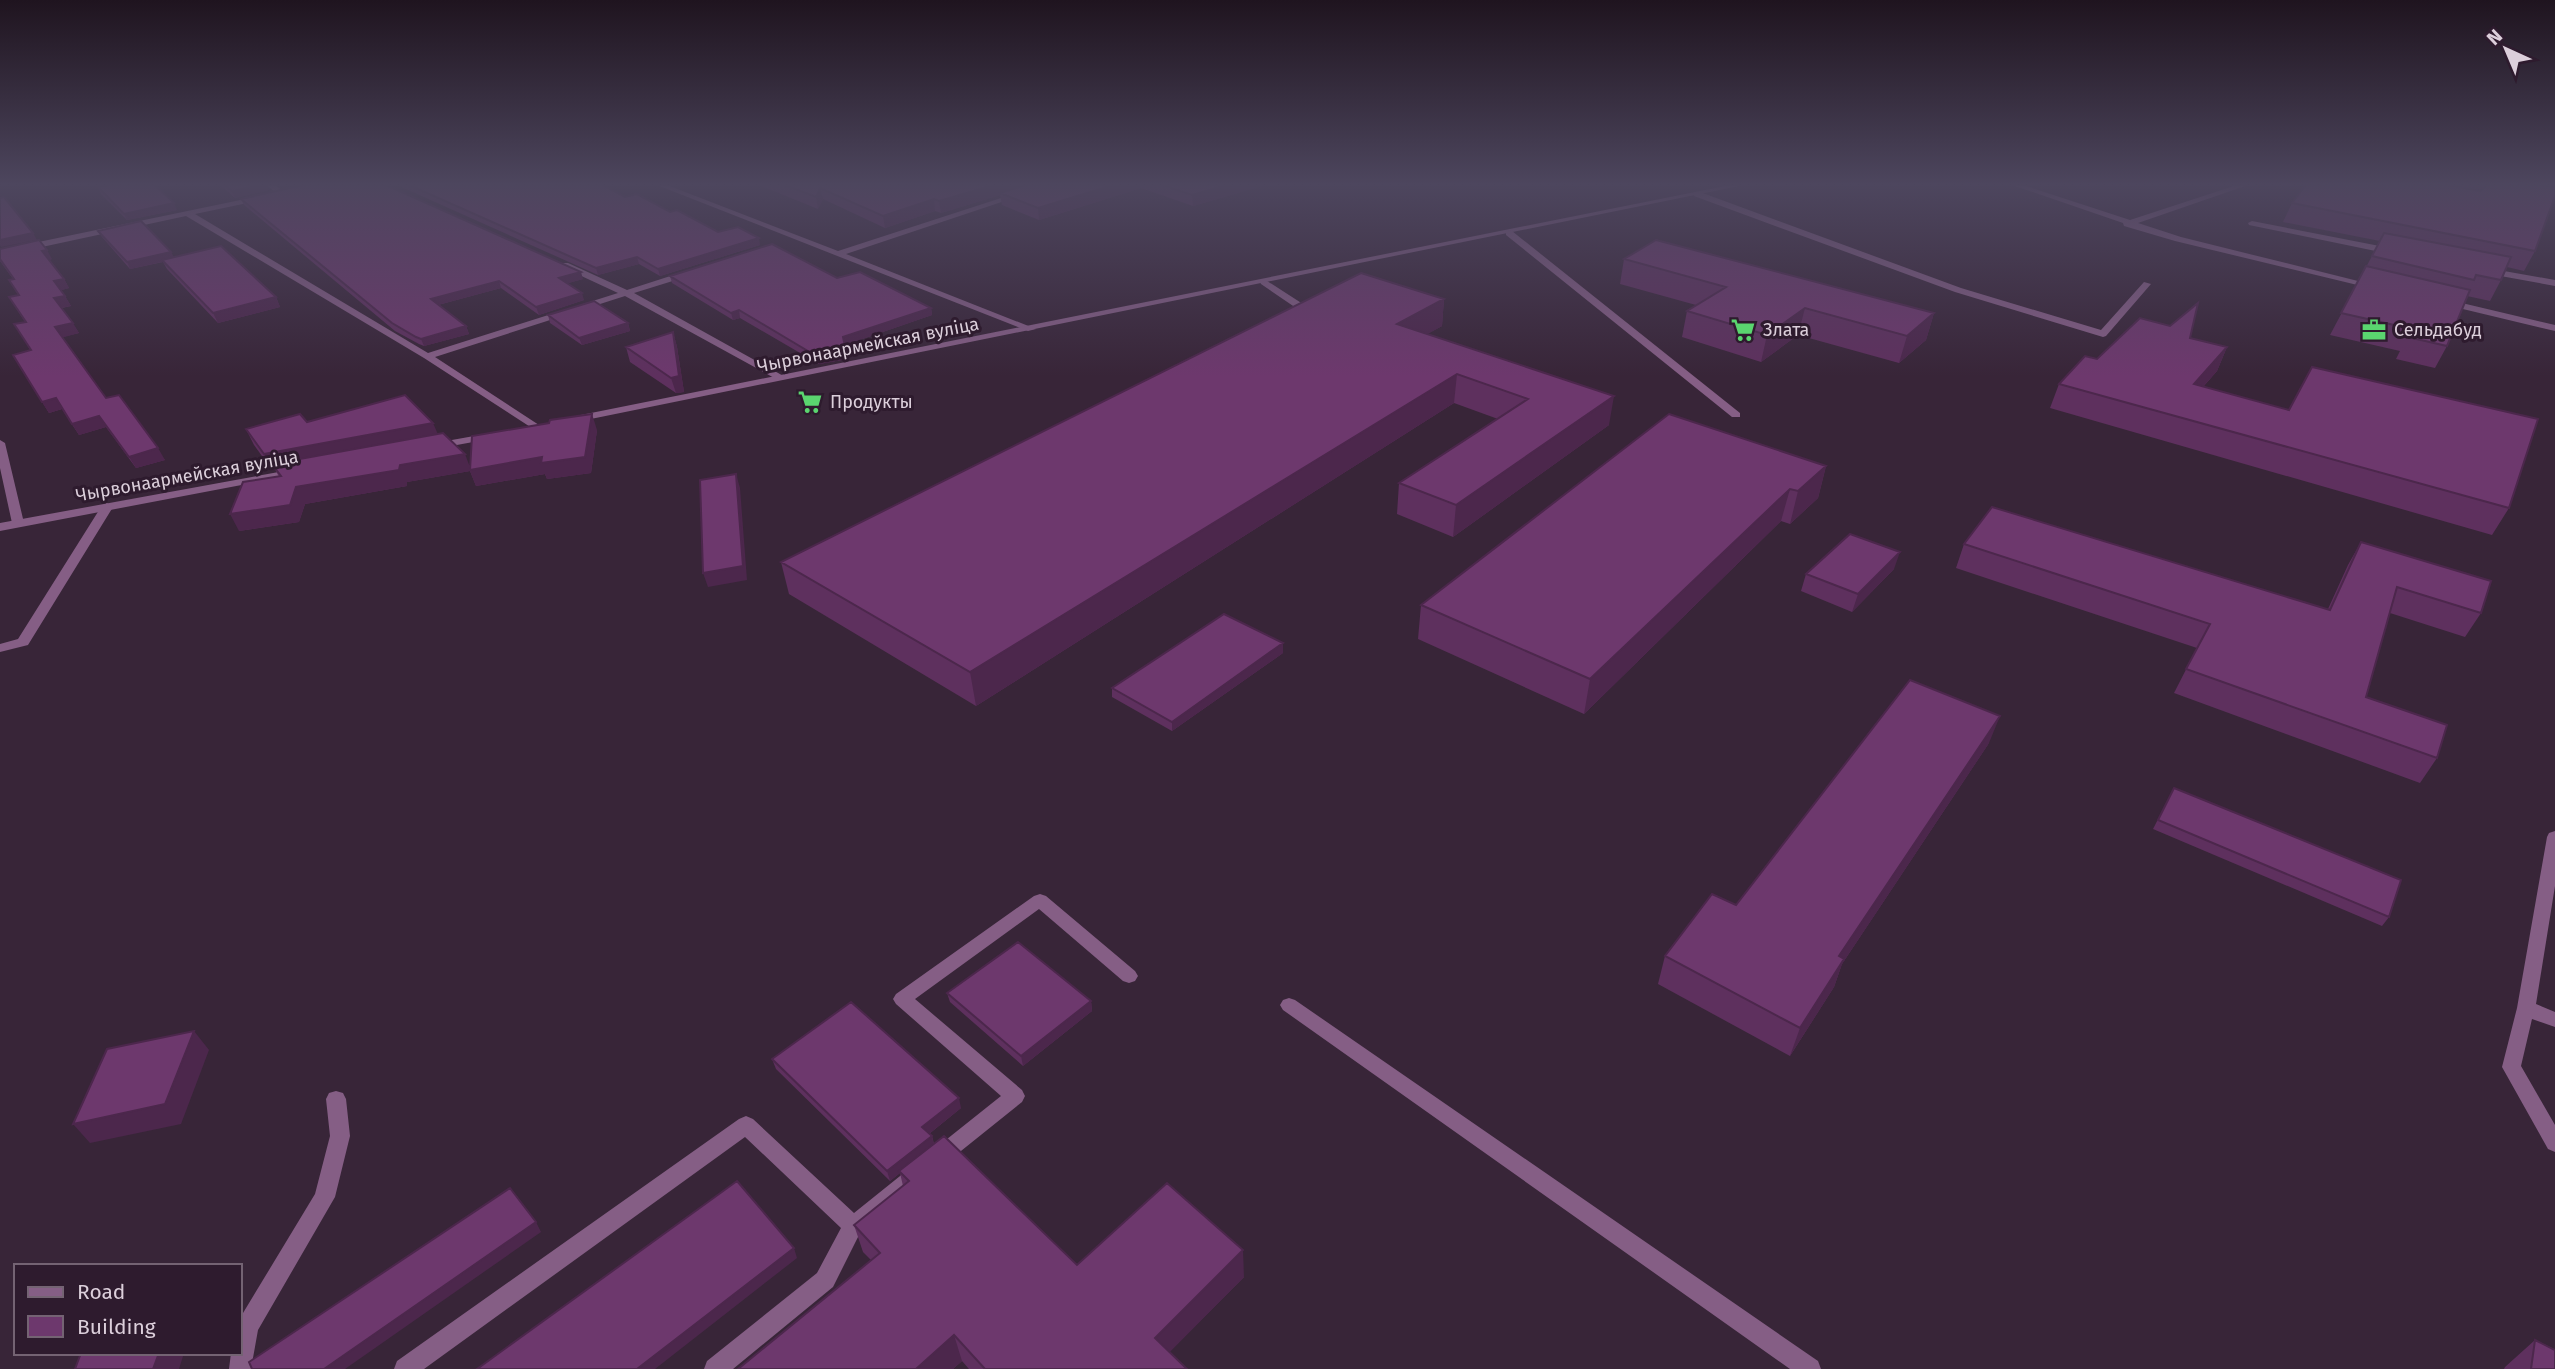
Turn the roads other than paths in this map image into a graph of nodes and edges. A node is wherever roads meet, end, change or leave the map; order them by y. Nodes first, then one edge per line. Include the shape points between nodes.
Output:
1 (20, 249) edge
2 (247, 249) edge
3 (825, 249) edge
4 (854, 249) edge
5 (1430, 249) edge
6 (1529, 249) edge
7 (1846, 249) edge
8 (2220, 249) edge
9 (2379, 249) edge
10 (0, 253) edge
11 (2399, 253) edge
12 (838, 254) junction
13 (550, 258) edge
14 (705, 267) edge
15 (2479, 269) edge
16 (1264, 282) junction
17 (2555, 283) edge
18 (2147, 284) dead end
19 (2380, 287) edge
20 (626, 292) junction
21 (1328, 300) edge
22 (2434, 300) edge
23 (2555, 328) edge
24 (1031, 329) junction
25 (427, 356) junction
26 (782, 378) junction
27 (1736, 415) dead end
28 (561, 422) edge
29 (548, 425) edge
30 (535, 428) junction
31 (522, 430) edge
32 (508, 432) edge
33 (0, 443) edge
34 (428, 447) edge
35 (308, 470) edge
36 (107, 507) junction
37 (18, 523) junction
38 (0, 527) edge
39 (0, 648) edge
40 (2555, 836) edge
41 (1129, 976) dead end
42 (1289, 1005) dead end
43 (2526, 1008) junction
44 (2555, 1020) edge
45 (336, 1099) dead end
46 (2555, 1143) edge
47 (853, 1226) junction
48 (240, 1369) edge
49 (405, 1369) edge
50 (715, 1369) edge
51 (1810, 1369) edge

1 - 10 street
2 - 25 street
3 - 12 street
4 - 12 street
5 - 16 street, Чырвонаармейская вуліца
6 - 27 street
7 - 18 street via 1958,290 2104,334
8 - 19 street
9 - 11 street
12 - 24 street
13 - 20 street
14 - 20 street
15 - 17 street
16 - 21 street via 1306,310
16 - 24 street, Чырвонаармейская вуліца
20 - 25 street
20 - 26 street
22 - 23 street
24 - 26 street, Чырвонаармейская вуліца
25 - 30 street
26 - 28 street, Чырвонаармейская вуліца
29 - 30 street
30 - 31 street
32 - 34 street
33 - 37 street
35 - 36 street, Чырвонаармейская вуліца
36 - 37 street, Чырвонаармейская вуліца
36 - 39 street via 23,642
37 - 38 street, Чырвонаармейская вуліца
40 - 43 street
41 - 47 street via 1040,900 902,999 1015,1096
42 - 51 street
43 - 44 street
43 - 46 street via 2511,1067
45 - 48 street via 340,1136 325,1197 247,1327
47 - 49 street via 746,1125
47 - 50 street via 825,1280

